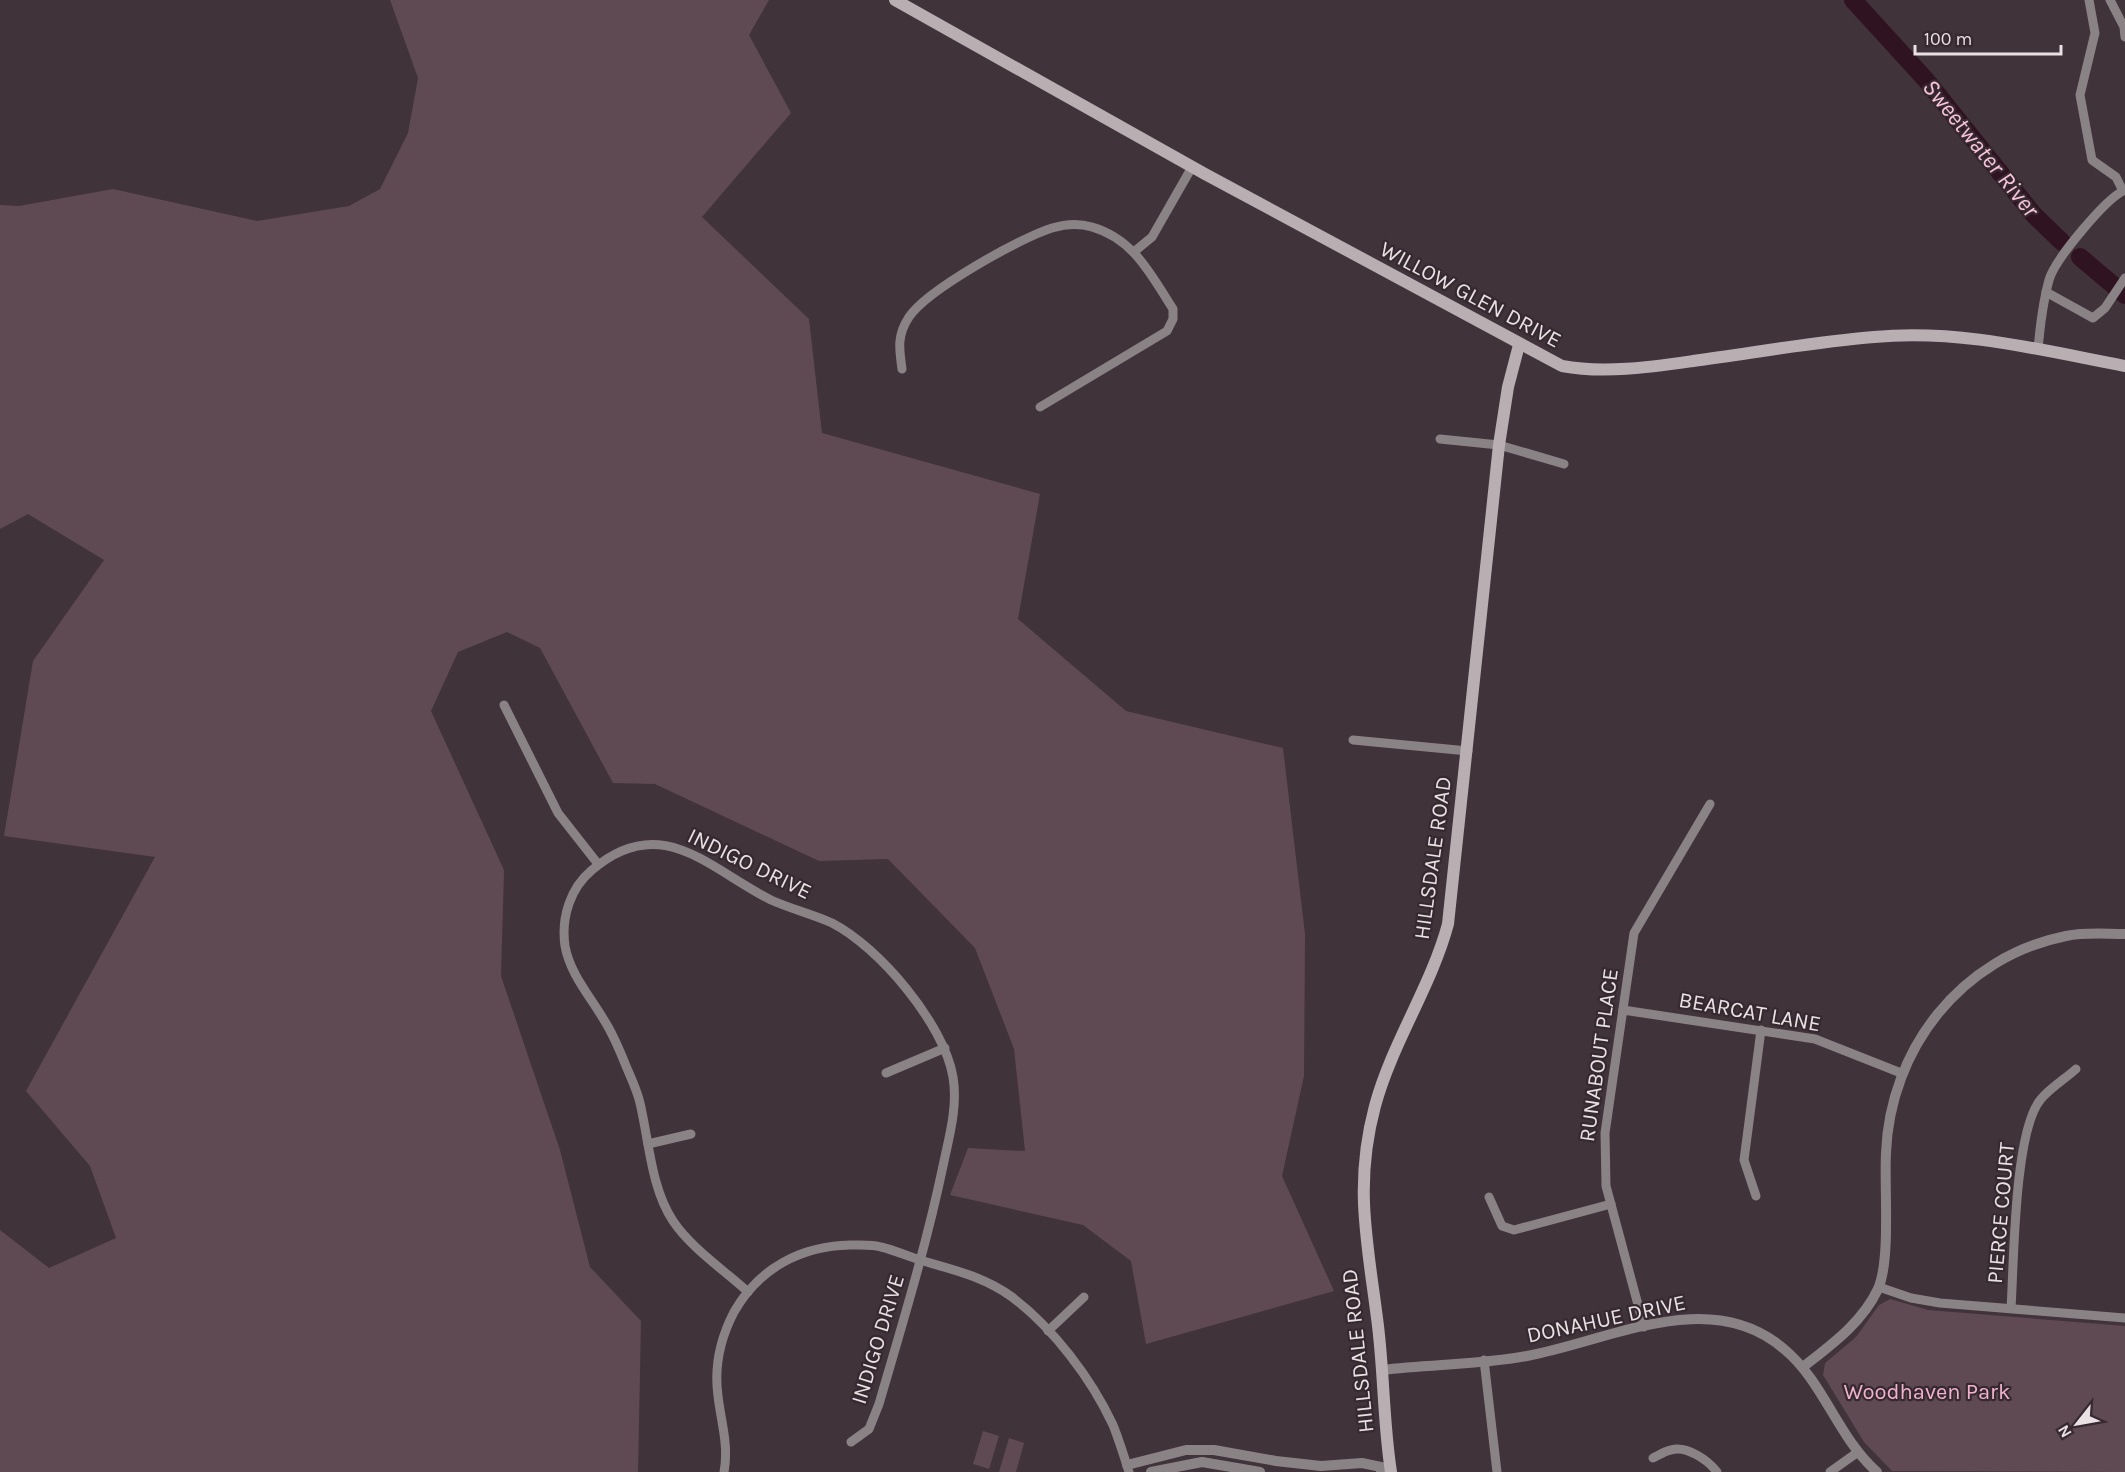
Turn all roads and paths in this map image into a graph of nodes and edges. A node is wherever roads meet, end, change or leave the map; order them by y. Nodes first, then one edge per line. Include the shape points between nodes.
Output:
1 (895, 0) edge
2 (2089, 0) edge
3 (2110, 0) edge
4 (2125, 37) edge
5 (1192, 167) junction
6 (2124, 191) edge
7 (1135, 251) junction
8 (2125, 278) edge
9 (2046, 292) junction
10 (1519, 345) junction
11 (2038, 350) junction
12 (2125, 366) edge
13 (902, 369) dead end
14 (1040, 407) dead end
15 (1440, 439) dead end
16 (1499, 445) junction
17 (1564, 464) dead end
18 (504, 705) dead end
19 (1353, 740) dead end
20 (1468, 751) junction
21 (1710, 804) dead end
22 (598, 864) junction
23 (2125, 934) edge
24 (1623, 1010) junction
25 (1761, 1030) junction
26 (945, 1048) junction
27 (2076, 1069) dead end
28 (886, 1073) dead end
29 (1901, 1073) junction
30 (691, 1134) dead end
31 (648, 1144) junction
32 (1756, 1196) dead end
33 (1489, 1197) dead end
34 (1611, 1204) junction
35 (921, 1260) junction
36 (1878, 1287) junction
37 (748, 1292) junction
38 (1084, 1297) dead end
39 (2011, 1308) junction
40 (2125, 1318) edge
41 (1644, 1327) junction
42 (1048, 1331) junction
43 (1484, 1360) junction
44 (1803, 1367) junction
45 (1382, 1370) junction
46 (850, 1442) dead end
47 (1858, 1452) junction
48 (1653, 1458) dead end
49 (1128, 1469) edge
50 (1387, 1471) edge
51 (724, 1472) edge
52 (1151, 1472) edge
53 (1260, 1472) edge
54 (1497, 1472) edge
55 (1717, 1472) edge
56 (1830, 1472) edge
57 (1877, 1472) edge

1 - 5 main road, WILLOW GLEN DRIVE
2 - 6 street via 2095,33 2080,95 2092,160 2116,177
3 - 4 street
5 - 7 street via 1152,237
5 - 10 main road, WILLOW GLEN DRIVE
6 - 9 street via 2111,197 2084,226 2049,277
7 - 13 street via 1101,230 1082,225 1063,225 1032,236 935,293 913,312 898,340
7 - 14 street via 1173,309 1167,331
8 - 9 street via 2105,308 2093,318
9 - 11 street
10 - 11 main road, WILLOW GLEN DRIVE via 1577,369 1658,366 1912,334 1970,337
10 - 16 main road, HILLSDALE ROAD
11 - 12 main road, WILLOW GLEN DRIVE
15 - 16 street
16 - 17 street
16 - 20 main road, HILLSDALE ROAD
18 - 22 street via 558,813
19 - 20 street
20 - 45 main road, HILLSDALE ROAD via 1448,924 1441,950 1381,1089 1366,1141 1363,1210
21 - 24 street, RUNABOUT PLACE via 1635,933
22 - 26 street, INDIGO DRIVE via 637,845 654,843 680,848 772,900 831,923 865,944 881,960 931,1022
22 - 31 street, INDIGO DRIVE via 573,894 565,924 565,946 576,976 622,1056 639,1098
23 - 29 street via 2082,933 2049,940 1988,968 1936,1013
24 - 25 street, BEARCAT LANE
24 - 34 street, RUNABOUT PLACE via 1605,1133 1604,1160
25 - 29 street, BEARCAT LANE via 1815,1040
25 - 32 street via 1744,1160
26 - 28 street
26 - 35 street, INDIGO DRIVE via 954,1083 953,1116
27 - 39 street, PIERCE COURT via 2040,1099 2030,1116 2022,1151
29 - 36 street via 1888,1121 1883,1258
30 - 31 street
31 - 37 street, INDIGO DRIVE via 661,1199 672,1220
33 - 34 street via 1502,1226 1514,1230
34 - 41 street, RUNABOUT PLACE
35 - 37 street via 879,1246 816,1248 778,1264
35 - 42 street via 973,1274 1011,1297
35 - 46 street, INDIGO DRIVE via 879,1404 869,1429
36 - 39 street via 1940,1303
36 - 44 street via 1849,1329
37 - 51 street via 729,1323 718,1358 717,1394 727,1443
38 - 42 street
39 - 40 street
41 - 43 street, DONAHUE DRIVE via 1526,1356
41 - 44 street, DONAHUE DRIVE via 1690,1317 1724,1320 1772,1339
42 - 49 street via 1094,1391 1113,1425
43 - 45 street, DONAHUE DRIVE
43 - 54 street
44 - 47 street, DONAHUE DRIVE
45 - 50 main road, HILLSDALE ROAD
47 - 56 street
47 - 57 street, DONAHUE DRIVE
48 - 55 street via 1672,1449 1682,1450 1700,1457
49 - 50 street via 1186,1450 1214,1450 1321,1466 1362,1463
52 - 53 street via 1202,1462

